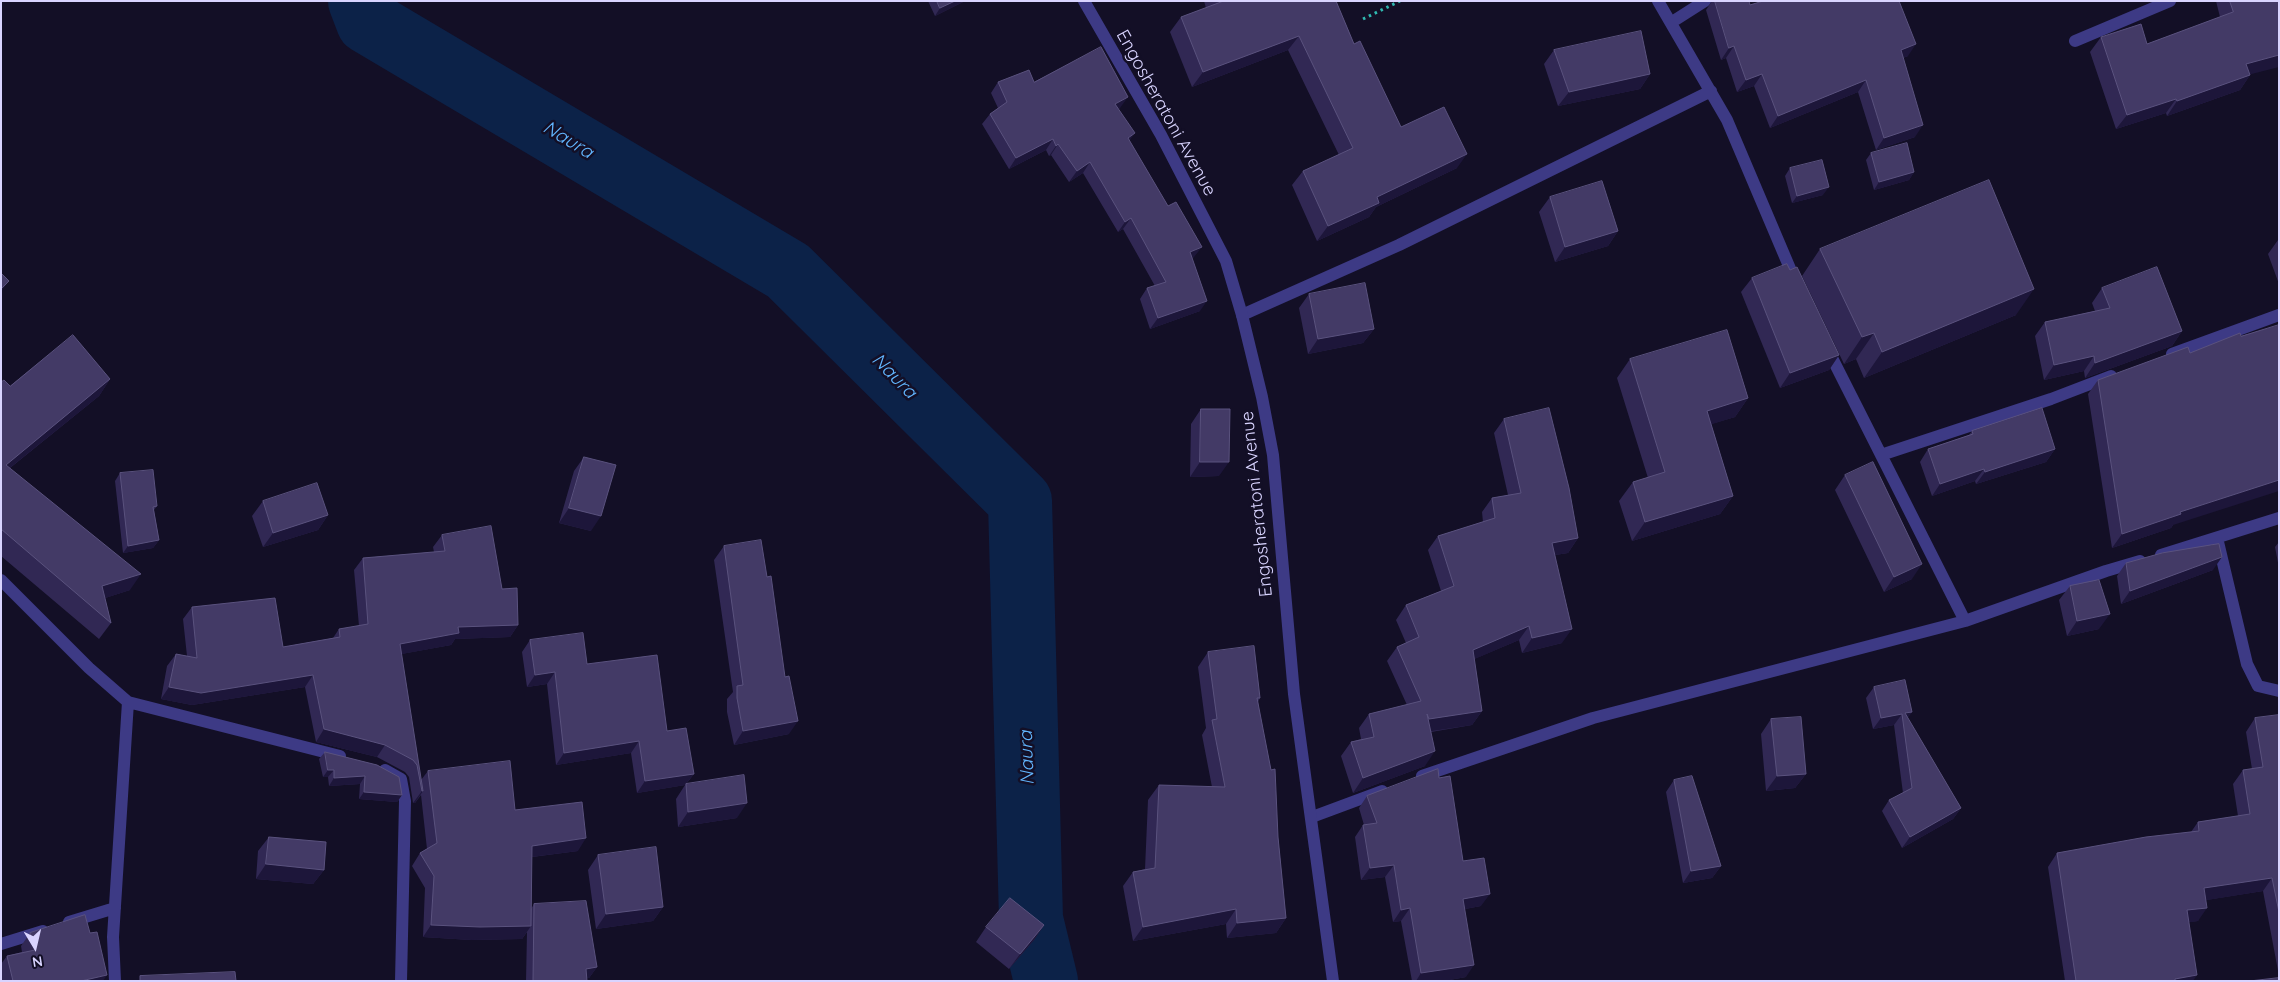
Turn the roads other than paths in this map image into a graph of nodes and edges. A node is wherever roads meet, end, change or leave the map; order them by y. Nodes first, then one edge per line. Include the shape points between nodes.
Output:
1 (1084, 1) edge
2 (1658, 1) edge
3 (1704, 1) edge
4 (2170, 1) edge
5 (1672, 22) junction
6 (2076, 40) dead end
7 (1711, 91) junction
8 (1802, 298) edge
9 (2279, 315) edge
10 (1242, 316) junction
11 (1819, 333) edge
12 (2163, 358) edge
13 (2125, 371) edge
14 (1881, 455) junction
15 (2279, 518) edge
16 (2217, 539) junction
17 (1, 580) edge
18 (1964, 621) junction
19 (2279, 691) edge
20 (128, 702) junction
21 (356, 760) edge
22 (375, 765) edge
23 (1414, 778) edge
24 (1396, 786) edge
25 (1312, 817) junction
26 (115, 908) junction
27 (1, 944) edge
28 (115, 981) edge
29 (401, 981) edge
30 (1333, 981) edge

1 - 10 street, Engosheratoni Avenue via 1161,135 1226,261
2 - 5 street
3 - 5 street
4 - 6 street
5 - 7 street
7 - 8 street via 1727,120
7 - 10 street via 1399,245
9 - 12 street
10 - 25 street, Engosheratoni Avenue via 1273,455 1294,694
11 - 14 street
13 - 14 street
14 - 18 street
15 - 16 street
16 - 18 street via 2106,571
16 - 19 street via 2247,664 2258,686
17 - 20 street
18 - 23 street via 1593,718
20 - 21 street
20 - 26 street
22 - 29 street via 401,779 405,800
24 - 25 street
25 - 30 street, Engosheratoni Avenue
26 - 27 street
26 - 28 street

